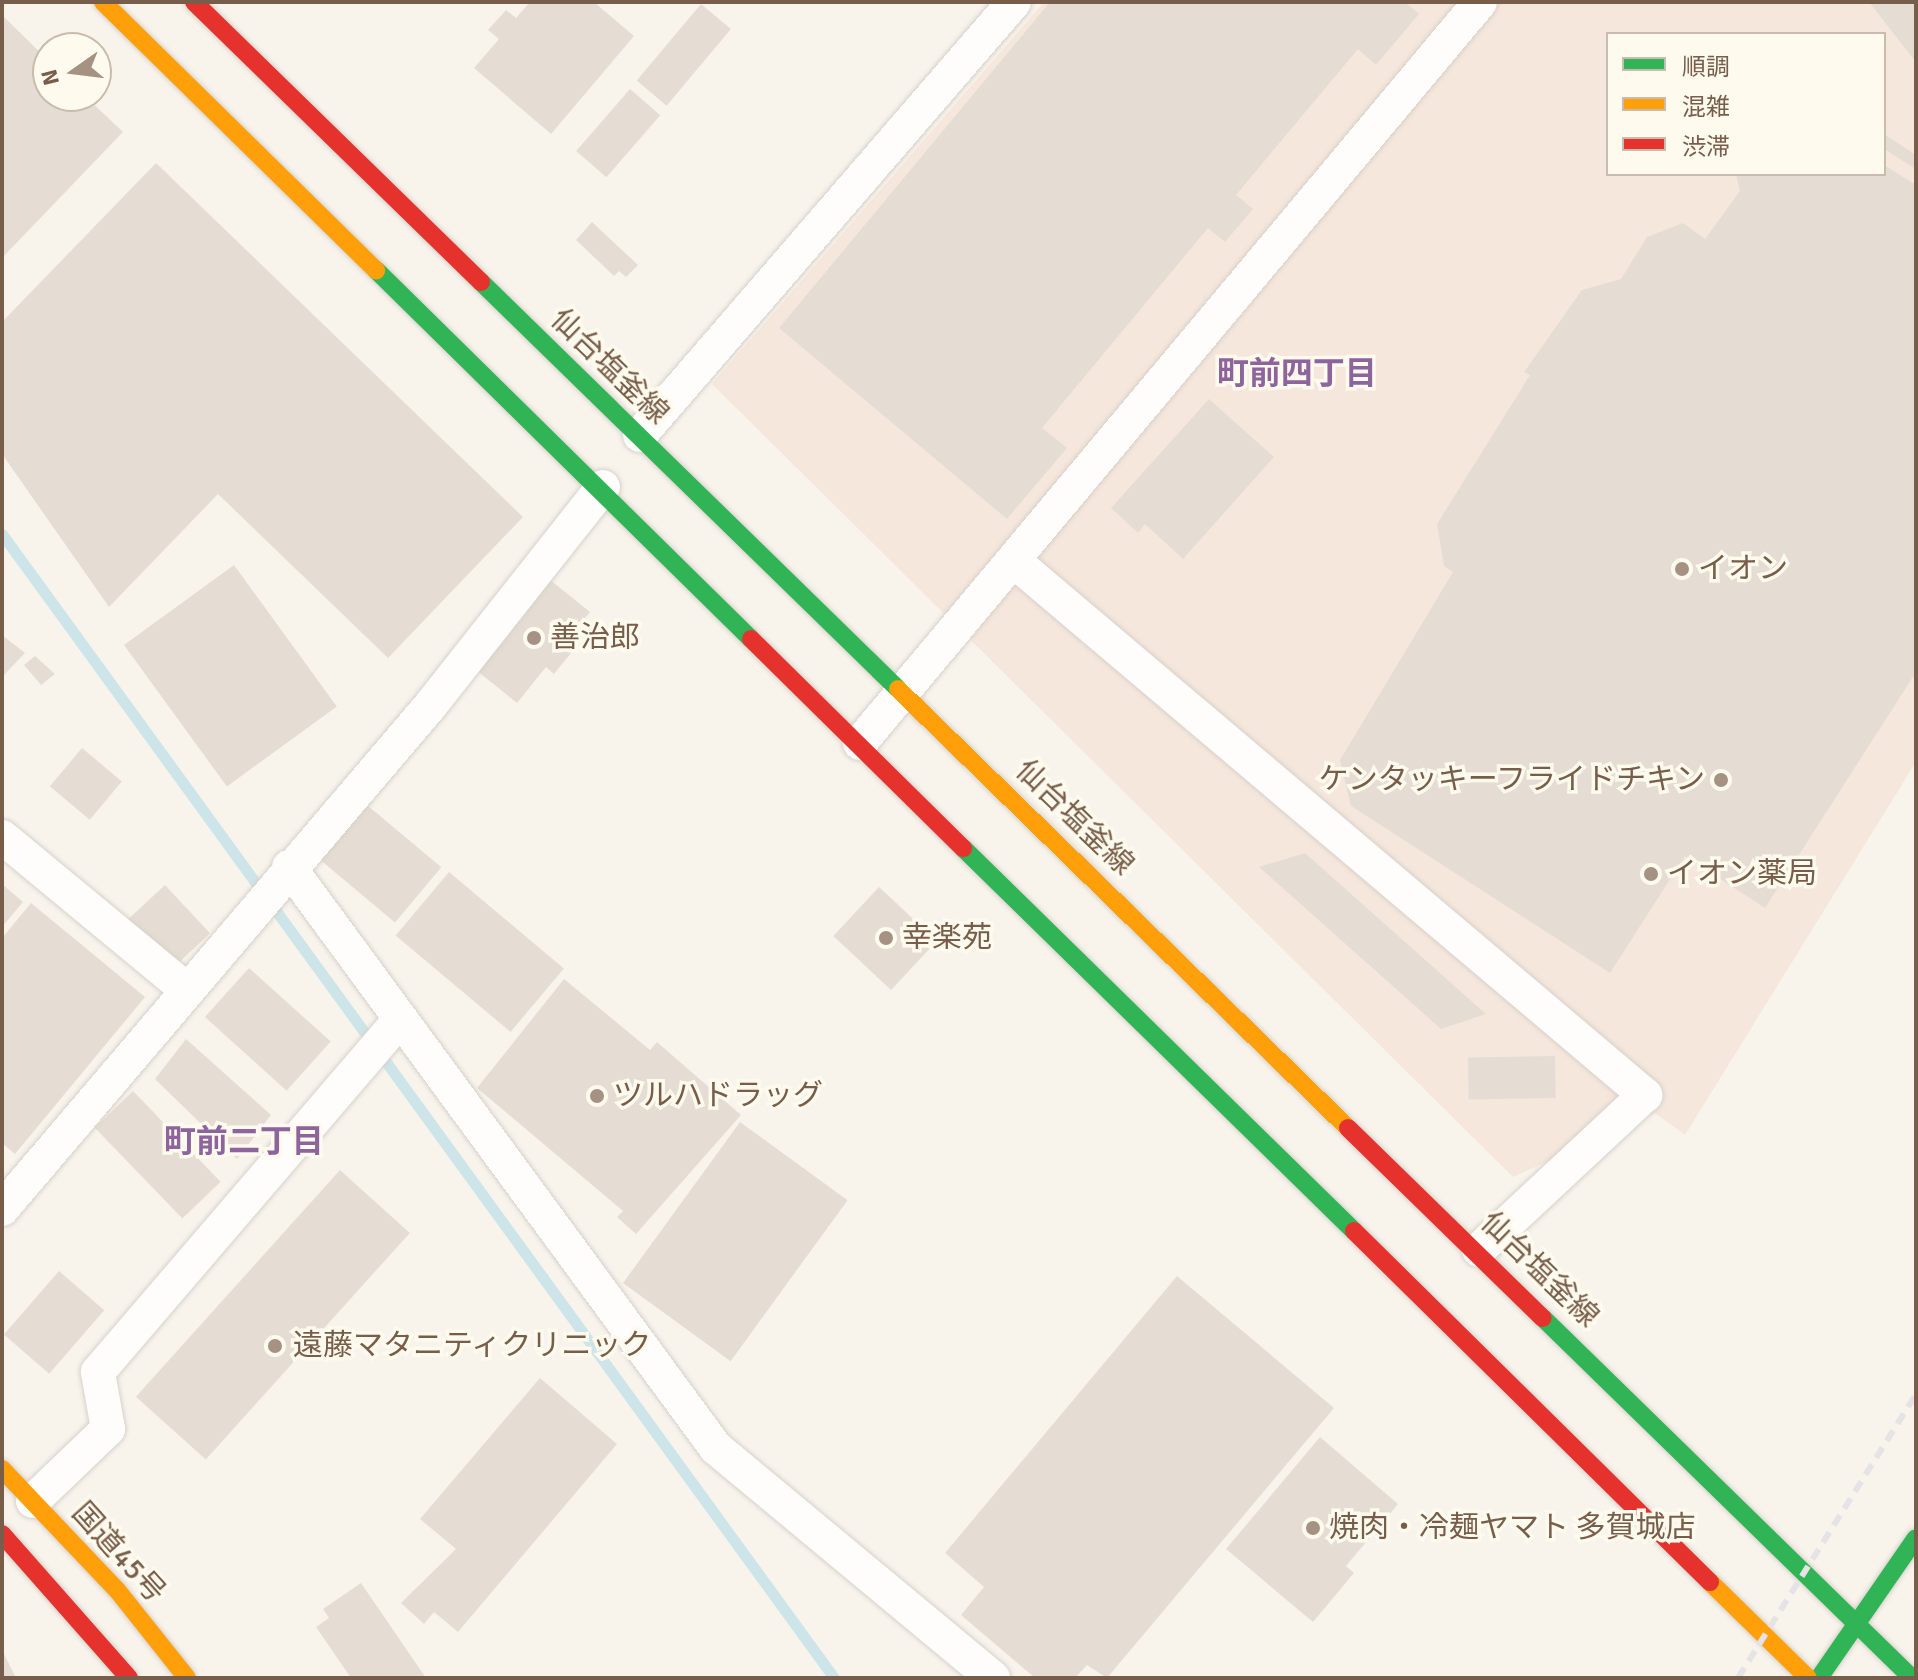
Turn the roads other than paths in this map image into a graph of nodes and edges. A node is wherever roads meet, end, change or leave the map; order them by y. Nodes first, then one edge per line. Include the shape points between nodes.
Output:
1 (103, 2) edge
2 (194, 2) edge
3 (1014, 2) edge
4 (1480, 2) edge
5 (640, 435) junction
6 (603, 487) junction
7 (1014, 561) junction
8 (906, 694) junction
9 (860, 743) junction
10 (2, 837) edge
11 (285, 873) junction
12 (188, 991) junction
13 (394, 1028) junction
14 (2, 1209) edge
15 (1479, 1250) junction
16 (2, 1469) edge
17 (33, 1501) junction
18 (2, 1534) edge
19 (1916, 1538) edge
20 (1859, 1623) junction
21 (129, 1678) edge
22 (187, 1678) edge
23 (993, 1678) edge
24 (1808, 1678) edge
25 (1819, 1678) edge
26 (1912, 1678) edge

1 - 6 main road
2 - 5 main road, 仙台塩釜線
3 - 5 street
4 - 7 street
5 - 8 main road, 仙台塩釜線
6 - 9 main road
6 - 11 street via 430,706
7 - 8 street
7 - 15 street via 1645,1095
8 - 9 street
8 - 15 main road, 仙台塩釜線
9 - 24 main road
10 - 12 street
11 - 12 street
11 - 13 street
12 - 14 street
13 - 17 street via 98,1372 108,1429
13 - 23 street via 716,1448
15 - 20 main road, 仙台塩釜線
16 - 17 main road, 国道45号
17 - 22 main road, 国道45号
18 - 21 main road
19 - 20 main road
20 - 25 main road
20 - 26 main road, 仙台塩釜線

